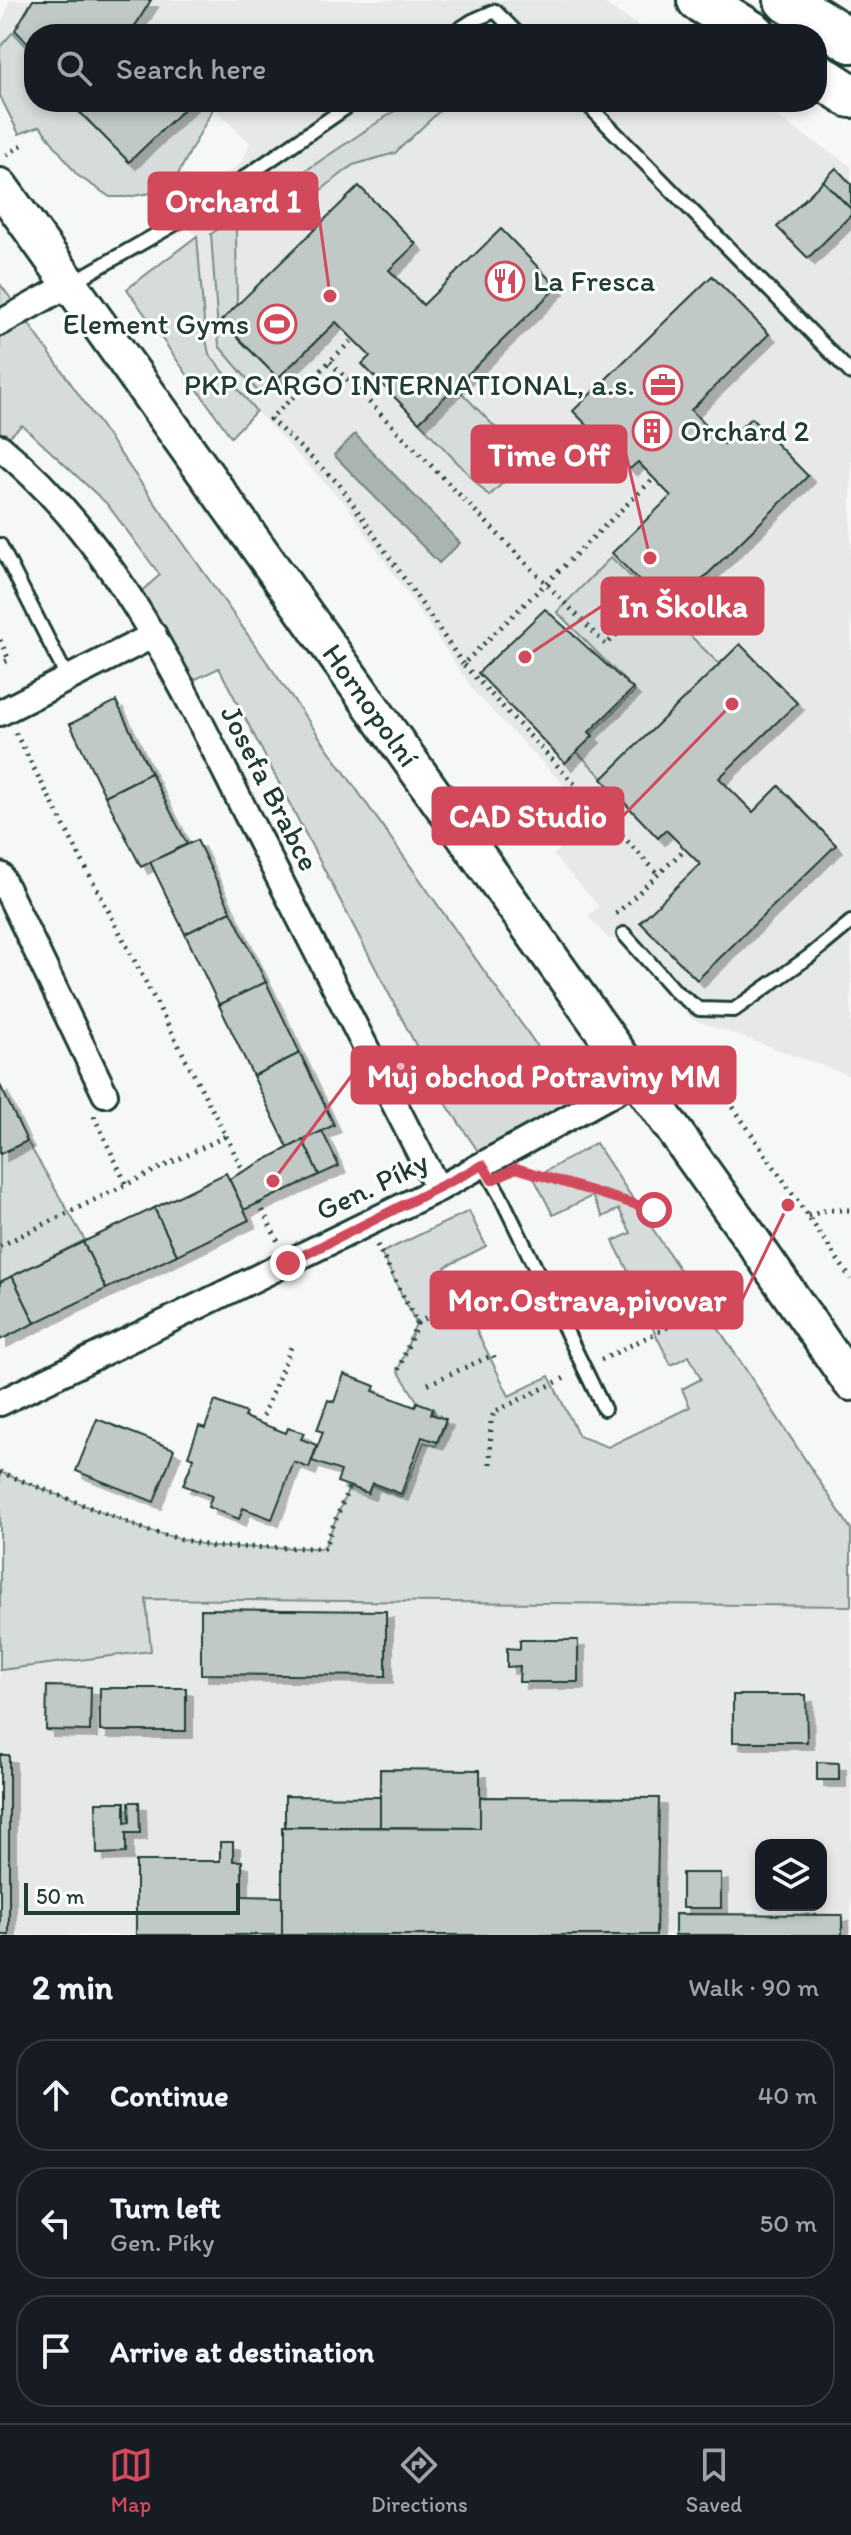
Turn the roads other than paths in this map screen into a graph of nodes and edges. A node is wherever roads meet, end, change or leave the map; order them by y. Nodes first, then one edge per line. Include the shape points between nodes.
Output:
1 (699, 0) edge
2 (786, 0) edge
3 (467, 24) edge
4 (508, 24) edge
5 (738, 24) edge
6 (824, 24) edge
7 (827, 26) edge
8 (851, 41) edge
9 (827, 80) edge
10 (851, 96) edge
11 (340, 112) edge
12 (595, 112) edge
13 (0, 186) edge
14 (70, 284) junction
15 (0, 323) edge
16 (851, 373) edge
17 (0, 447) edge
18 (0, 545) edge
19 (154, 635) junction
20 (67, 677) junction
21 (2, 712) edge
22 (0, 875) edge
23 (851, 922) edge
24 (624, 934) dead end
25 (637, 1080) junction
26 (105, 1094) dead end
27 (483, 1165) junction
28 (438, 1189) junction
29 (851, 1383) edge
30 (0, 1403) edge
31 (604, 1409) dead end

1 - 5 highway
2 - 6 highway
3 - 4 lane via 495,11
7 - 8 highway
9 - 10 highway
11 - 14 lane via 189,216
12 - 16 lane
13 - 14 street, Hornopolní
14 - 15 street
14 - 25 street, Hornopolní
17 - 19 street, Josefa Brabce via 31,472 105,560
18 - 20 lane
19 - 20 street
19 - 28 street, Josefa Brabce
20 - 21 street
22 - 26 street
23 - 24 lane via 734,1010 699,1009 676,992
25 - 27 street, Gen. Píky
25 - 29 street, Hornopolní
27 - 28 street, Gen. Píky
27 - 31 lane
28 - 30 street, Gen. Píky

